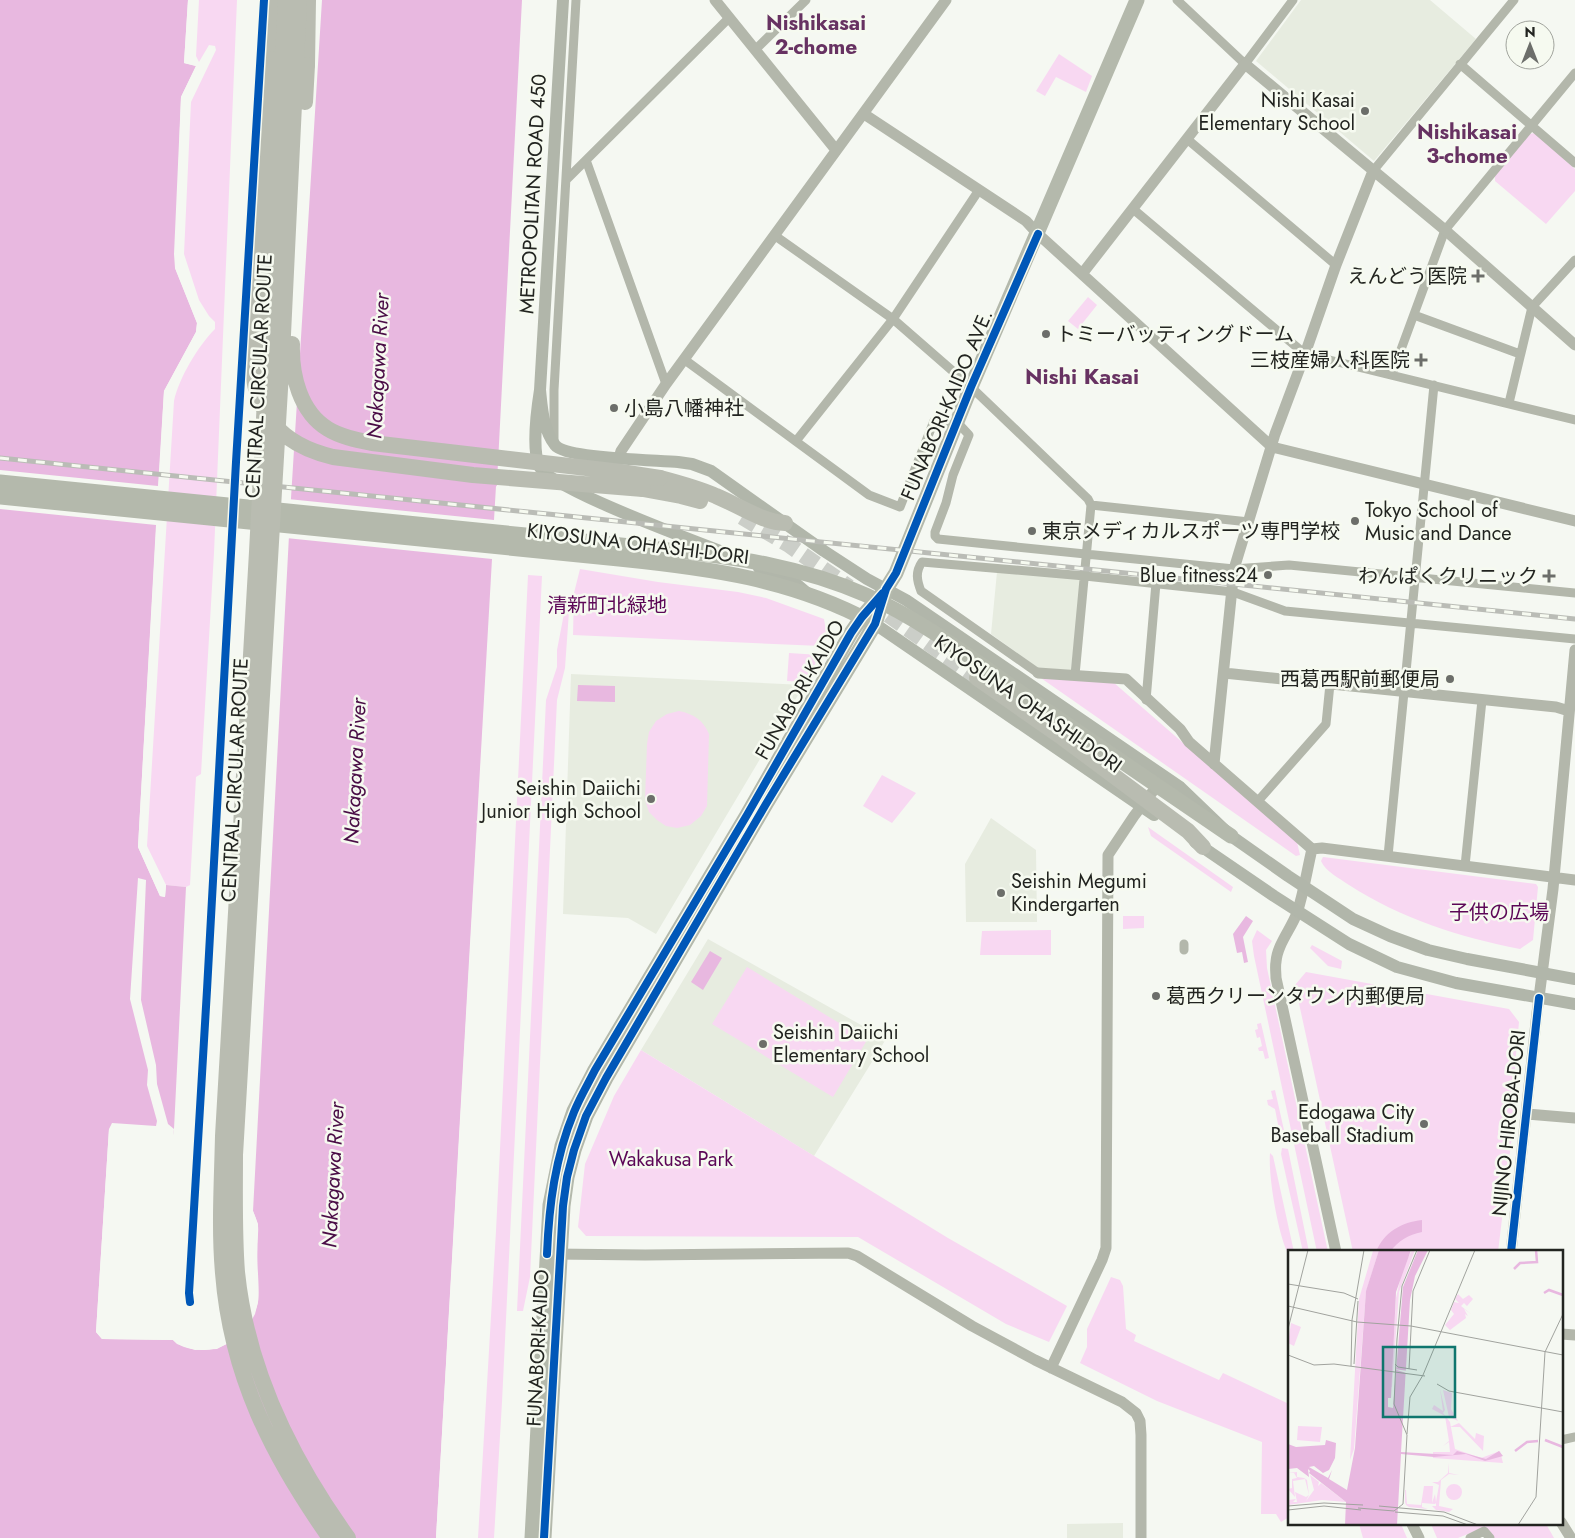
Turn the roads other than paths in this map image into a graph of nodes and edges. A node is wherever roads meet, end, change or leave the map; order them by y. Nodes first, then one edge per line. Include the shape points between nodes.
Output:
1 (275, 0) edge
2 (286, 0) edge
3 (299, 0) edge
4 (308, 0) edge
5 (563, 0) edge
6 (576, 0) edge
7 (715, 0) edge
8 (806, 0) edge
9 (946, 0) edge
10 (1137, 0) edge
11 (1178, 0) edge
12 (1293, 0) edge
13 (1514, 0) edge
14 (729, 18) junction
15 (755, 50) junction
16 (1245, 64) junction
17 (1460, 64) junction
18 (1575, 73) edge
19 (864, 114) junction
20 (1532, 126) junction
21 (1187, 139) junction
22 (836, 150) junction
23 (586, 160) junction
24 (1575, 164) edge
25 (1373, 171) junction
26 (566, 180) junction
27 (979, 190) junction
28 (1133, 209) junction
29 (1445, 230) junction
30 (1038, 234) junction
31 (774, 235) junction
32 (1575, 260) edge
33 (1336, 264) junction
34 (1082, 274) junction
35 (1532, 307) junction
36 (1414, 315) junction
37 (893, 319) junction
38 (1575, 345) edge
39 (1305, 354) junction
40 (1520, 354) junction
41 (685, 360) junction
42 (1392, 374) junction
43 (666, 384) junction
44 (1434, 385) junction
45 (971, 387) junction
46 (540, 390) junction
47 (1509, 403) junction
48 (1575, 420) edge
49 (957, 422) junction
50 (796, 441) junction
51 (555, 444) junction
52 (1272, 447) junction
53 (619, 458) junction
54 (540, 468) junction
55 (0, 482) edge
56 (1425, 485) junction
57 (0, 497) edge
58 (1091, 506) junction
59 (742, 517) tunnel mouth
60 (1575, 520) edge
61 (785, 522) junction
62 (1249, 522) junction
63 (1087, 555) junction
64 (1234, 569) junction
65 (1084, 576) junction
66 (1416, 577) junction
67 (1156, 583) junction
68 (886, 589) junction
69 (1233, 592) junction
70 (1575, 593) edge
71 (809, 594) junction
72 (868, 620) junction
73 (1412, 622) junction
74 (1575, 639) edge
75 (1575, 650) edge
76 (1038, 672) joint
77 (1224, 673) junction
78 (1075, 675) junction
79 (976, 678) tunnel mouth
80 (1330, 684) junction
81 (1404, 691) junction
82 (1146, 700) junction
83 (1482, 700) junction
84 (1572, 712) edge
85 (1214, 764) junction
86 (1157, 786) junction
87 (1258, 801) junction
88 (1144, 803) junction
89 (1232, 836) junction
90 (1203, 847) joint
91 (1312, 848) junction
92 (1388, 856) junction
93 (1465, 866) junction
94 (1554, 878) junction
95 (1575, 880) edge
96 (1304, 887) junction
97 (1298, 911) junction
98 (1543, 973) junction
99 (1575, 979) edge
100 (1539, 998) junction
101 (1575, 1004) edge
102 (1527, 1114) junction
103 (1575, 1118) edge
104 (1336, 1250) edge
105 (1511, 1250) edge
106 (553, 1254) junction
107 (1562, 1334) edge
108 (1575, 1336) edge
109 (1051, 1368) junction
110 (1575, 1437) edge
111 (1562, 1440) edge
112 (1562, 1524) edge
113 (1413, 1526) edge
114 (330, 1538) edge
115 (348, 1538) edge
116 (532, 1538) edge
117 (544, 1538) edge
118 (1141, 1538) edge
119 (1419, 1538) edge
120 (1470, 1538) edge
121 (1490, 1538) edge
122 (1570, 1538) edge

1 - 59 highway, bridge via 252,375 258,398 279,431 314,453 333,457 473,474 643,489 696,500
2 - 114 highway, CENTRAL CIRCULAR ROUTE, bridge via 223,1136 222,1273 235,1348 246,1385 283,1466
3 - 115 highway, CENTRAL CIRCULAR ROUTE, bridge via 236,1154 235,1227 242,1308 271,1406 296,1458
4 - 61 highway, bridge via 292,351 301,398 320,423 329,430 372,443 660,478 714,494 767,520
5 - 46 main road, METROPOLITAN ROAD 450
6 - 26 street
7 - 14 street
8 - 15 street
9 - 19 street
10 - 30 main road, FUNABORI-KAIDO AVE.
11 - 16 street
12 - 16 street
13 - 17 street
14 - 15 street
14 - 23 street
15 - 22 street
16 - 21 street
16 - 25 street
17 - 20 street
17 - 25 street
18 - 20 street
19 - 22 street
19 - 27 street
20 - 24 street
20 - 29 street
21 - 28 street
21 - 33 street
22 - 31 street
23 - 26 street
23 - 43 street
25 - 29 street
25 - 33 street
26 - 51 street via 554,390
27 - 30 street via 1026,221
27 - 37 street
28 - 34 street
28 - 39 street
29 - 35 street
29 - 36 street
30 - 34 street
30 - 45 main road, FUNABORI-KAIDO AVE.
31 - 37 street
31 - 41 street
32 - 35 street
33 - 39 street
34 - 52 street
35 - 38 street
35 - 40 street
36 - 40 street
36 - 42 street
37 - 45 street
37 - 50 street
39 - 42 street
39 - 52 street
40 - 47 street
41 - 43 street
41 - 50 street
42 - 44 street
43 - 53 street
44 - 47 street
44 - 56 street
45 - 49 main road, FUNABORI-KAIDO AVE.
45 - 58 street via 1088,499
46 - 51 main road, METROPOLITAN ROAD 450 via 543,417
46 - 54 main road, METROPOLITAN ROAD 450 via 536,455
47 - 48 street
49 - 50 street via 934,421 900,507 870,495
49 - 63 street via 969,435 935,536 938,539
49 - 68 main road, FUNABORI-KAIDO AVE. via 896,573
51 - 53 main road via 566,452
51 - 54 main road
52 - 56 street
52 - 62 street
53 - 61 main road via 678,462 711,471
54 - 71 main road via 574,491 793,581
55 - 86 main road, KIYOSUNA OHASHI-DORI, bridge via 717,555 809,573 890,607 930,630
56 - 60 street
56 - 66 street
57 - 71 main road, KIYOSUNA OHASHI-DORI, bridge via 620,558 711,569 758,578
58 - 62 street
58 - 63 street
61 - 68 main road via 824,551
62 - 64 street
63 - 64 street
63 - 65 street
64 - 66 street via 1289,565
64 - 69 street
65 - 67 street
65 - 76 street via 922,562 920,566 916,577 921,591
65 - 78 street
66 - 70 street
66 - 73 street
67 - 69 street
67 - 82 street
68 - 72 main road, FUNABORI-KAIDO
68 - 89 main road, KIYOSUNA OHASHI-DORI via 1180,787
69 - 73 street via 1285,611
69 - 77 street
71 - 72 main road, KIYOSUNA OHASHI-DORI
72 - 88 main road, KIYOSUNA OHASHI-DORI
72 - 106 main road, FUNABORI-KAIDO via 586,1116 567,1177
73 - 74 street
73 - 81 street
75 - 84 street, NIJINO HIROBA-DORI
76 - 78 street
77 - 80 street
77 - 85 street
78 - 82 street via 1126,680
79 - 88 highway via 1063,738
80 - 81 street
80 - 87 street via 1326,724
81 - 83 street
81 - 92 street
82 - 85 street
83 - 84 street via 1556,707
83 - 93 street
84 - 94 street, NIJINO HIROBA-DORI
85 - 87 street
86 - 88 street
86 - 89 main road, KIYOSUNA OHASHI-DORI
87 - 91 street
88 - 90 highway via 1188,831
88 - 109 street via 1110,849 1108,859 1106,1248
89 - 96 main road, KIYOSUNA OHASHI-DORI
90 - 97 main road
91 - 92 street
91 - 96 street
92 - 93 street
93 - 94 street
94 - 95 street
94 - 98 street, NIJINO HIROBA-DORI
96 - 97 street
96 - 98 main road, KIYOSUNA OHASHI-DORI via 1354,919 1407,943 1448,955
97 - 100 main road via 1349,944 1397,967 1456,983
97 - 104 street via 1279,948 1276,978
98 - 99 main road, KIYOSUNA OHASHI-DORI
98 - 100 street, NIJINO HIROBA-DORI
100 - 101 main road
100 - 102 street, NIJINO HIROBA-DORI
102 - 103 street
102 - 105 street, NIJINO HIROBA-DORI
106 - 109 street via 848,1253 869,1262 972,1326
106 - 116 main road, FUNABORI-KAIDO
106 - 117 main road, FUNABORI-KAIDO
107 - 108 street
109 - 118 street via 1122,1402 1136,1413 1141,1435
110 - 111 street
112 - 122 street
113 - 119 street
120 - 121 street via 1484,1531

